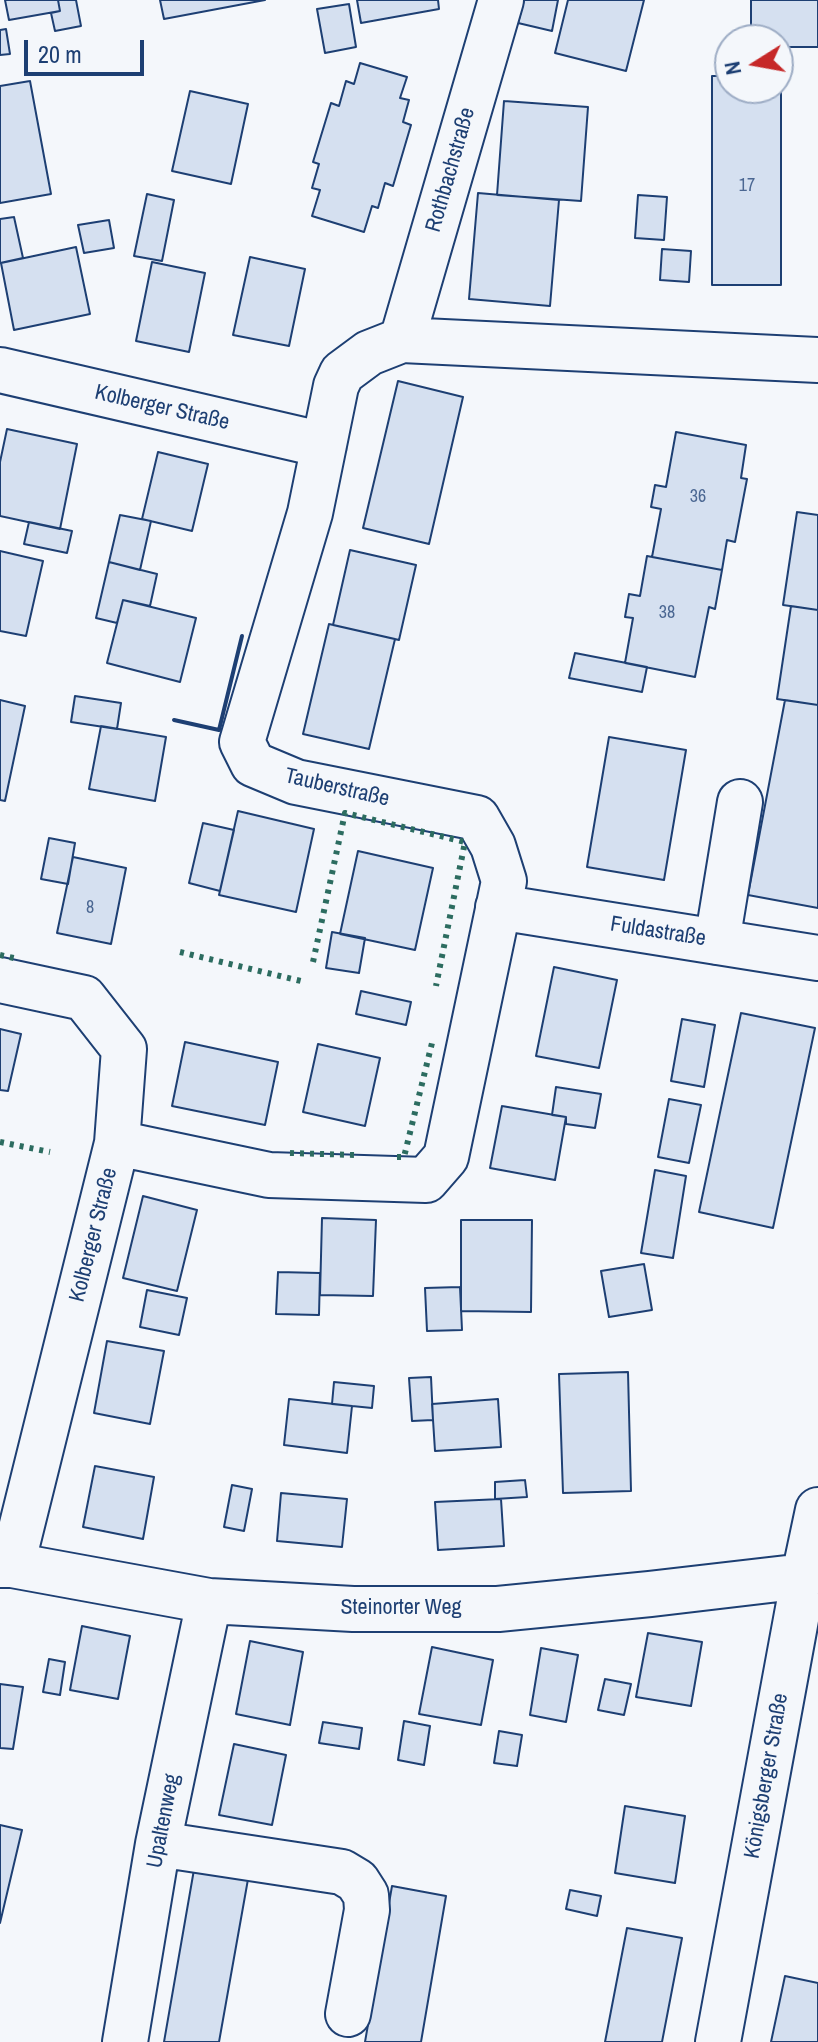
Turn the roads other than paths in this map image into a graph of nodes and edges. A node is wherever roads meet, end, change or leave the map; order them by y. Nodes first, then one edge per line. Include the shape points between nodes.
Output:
1 (501, 0) edge
2 (402, 340) junction
3 (818, 360) edge
4 (0, 370) edge
5 (324, 445) junction
6 (740, 802) dead end
7 (498, 907) junction
8 (717, 942) junction
9 (818, 958) edge
10 (0, 980) edge
11 (117, 1143) junction
12 (818, 1510) edge
13 (6, 1565) edge
14 (804, 1576) junction
15 (209, 1601) junction
16 (158, 1844) junction
17 (348, 2014) dead end
18 (125, 2042) edge
19 (718, 2042) edge

1 - 2 street, Rothbachstraße
2 - 3 street, Tauberstraße
2 - 5 street, Tauberstraße via 369,353 342,373
4 - 5 street, Kolberger Straße
5 - 7 street, Tauberstraße via 310,513 242,742 253,764 296,782 477,818 504,881
6 - 8 street
7 - 8 street, Fuldastraße
7 - 11 street, Tauberstraße via 446,1157 426,1180 269,1175
8 - 9 street, Fuldastraße
10 - 11 street, Kolberger Straße via 84,998 124,1049
11 - 13 street, Kolberger Straße
12 - 14 street, Königsberger Straße
13 - 15 street, Steinorter Weg
14 - 15 street, Steinorter Weg via 498,1609 353,1609
14 - 19 street, Königsberger Straße
15 - 16 street, Upaltenweg
16 - 17 street via 342,1872 357,1881 367,1910
16 - 18 street, Upaltenweg

